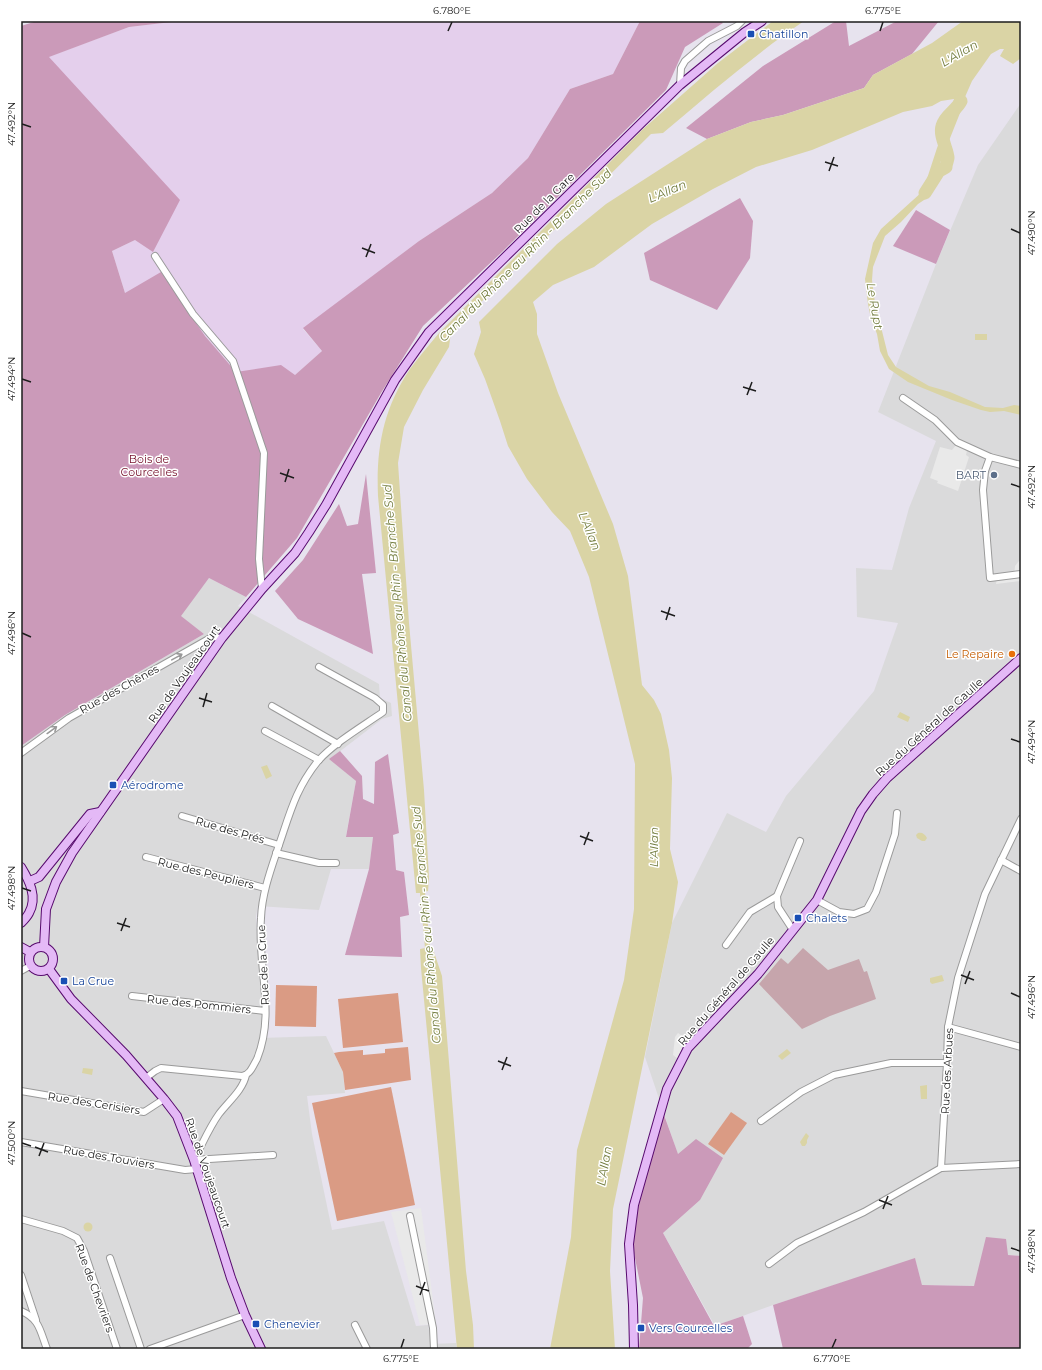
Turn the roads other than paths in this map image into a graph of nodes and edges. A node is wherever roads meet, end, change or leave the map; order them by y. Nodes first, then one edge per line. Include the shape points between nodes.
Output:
1 (742, 21) edge
2 (762, 21) edge
3 (737, 26) junction
4 (746, 32) junction
5 (680, 85) junction
6 (156, 256) dead end
7 (903, 398) dead end
8 (370, 426) joint
9 (990, 457) junction
10 (1021, 465) edge
11 (1018, 575) edge
12 (262, 589) junction
13 (222, 638) junction
14 (1021, 658) edge
15 (319, 667) dead end
16 (272, 706) dead end
17 (265, 730) dead end
18 (338, 744) junction
19 (21, 753) edge
20 (319, 760) junction
21 (100, 812) junction
22 (897, 813) dead end
23 (182, 816) dead end
24 (1021, 819) edge
25 (800, 841) dead end
26 (279, 845) junction
27 (276, 853) junction
28 (146, 858) dead end
29 (1001, 860) junction
30 (336, 863) dead end
31 (21, 866) edge
32 (1021, 871) edge
33 (30, 881) junction
34 (265, 888) junction
35 (777, 896) junction
36 (817, 900) junction
37 (21, 924) edge
38 (793, 930) junction
39 (726, 944) dead end
40 (44, 946) junction
41 (21, 947) edge
42 (30, 952) junction
43 (30, 966) junction
44 (49, 969) junction
45 (21, 971) edge
46 (132, 996) dead end
47 (265, 1011) junction
48 (948, 1027) junction
49 (1021, 1047) edge
50 (947, 1063) junction
51 (246, 1075) junction
52 (146, 1078) junction
53 (21, 1091) edge
54 (164, 1099) junction
55 (761, 1122) dead end
56 (21, 1142) edge
57 (199, 1150) dead end
58 (273, 1154) dead end
59 (194, 1160) junction
60 (1021, 1164) edge
61 (941, 1168) junction
62 (197, 1169) junction
63 (410, 1216) dead end
64 (21, 1219) edge
65 (110, 1258) dead end
66 (769, 1264) dead end
67 (21, 1275) edge
68 (21, 1311) edge
69 (245, 1315) junction
70 (36, 1320) junction
71 (355, 1325) dead end
72 (47, 1349) edge
73 (116, 1349) edge
74 (141, 1349) edge
75 (150, 1349) edge
76 (261, 1349) edge
77 (367, 1349) edge
78 (433, 1349) edge
79 (634, 1349) edge

1 - 3 street
2 - 4 main road, Rue de la Gare
3 - 4 street
3 - 5 street via 708,41 685,62 681,68
4 - 5 main road, Rue de la Gare
5 - 8 main road, Rue de la Gare via 429,332 395,380
6 - 12 street via 193,314 233,361 264,453 259,559
7 - 9 street via 935,420 957,442
8 - 12 main road, Rue de Voujeaucourt via 309,532 295,553
9 - 10 street
9 - 11 street via 984,470 983,490 990,578
12 - 13 main road, Rue de Voujeaucourt
19 -> 13 street, Rue des Chênes via 69,718 212,637
13 - 21 main road, Rue de Voujeaucourt
14 - 36 main road, Rue du Général de Gaulle via 887,778 873,794 861,811
15 - 18 street, Rue de la Crue via 383,705 384,712
16 - 18 street
17 - 20 street
18 - 20 street, Rue de la Crue
20 - 26 street, Rue de la Crue via 301,785
21 - 33 main road via 90,814 39,877
21 - 40 main road, Rue de Voujeaucourt via 56,882 46,909
22 - 36 street via 895,834 876,892 867,909 854,914 839,912
23 - 26 street, Rue des Prés
24 - 29 street, Rue des Arbues
25 - 35 street
26 - 27 street, Rue de la Crue
27 - 30 street via 320,863
27 - 34 street, Rue de la Crue
28 - 34 street, Rue des Peupliers
29 - 32 street
29 - 48 street, Rue des Arbues via 985,894 958,978
31 - 33 main road
33 - 37 main road via 33,896 30,912
34 - 47 street, Rue de la Crue via 260,930
35 - 38 street via 778,906
35 - 39 street via 750,912
36 - 38 main road, Rue du Général de Gaulle
38 - 79 main road, Rue du Général de Gaulle via 758,974 688,1048 667,1089 634,1205 629,1244
40 - 42 main road via 36,947
40 - 44 main road via 54,956
41 - 42 main road
42 - 43 main road
43 - 44 main road via 42,972
43 - 45 street
44 - 52 main road, Rue de Voujeaucourt via 71,999
46 - 47 street, Rue des Pommiers
47 - 51 street, Rue de la Crue via 265,1035 255,1063
48 - 49 street
48 - 50 street, Rue des Arbues
50 - 55 street via 891,1062 834,1075 801,1092
50 - 61 street, Rue des Arbues
51 - 52 street via 162,1068
51 - 57 street, Rue de la Crue via 242,1086 208,1131
52 - 54 main road, Rue de Voujeaucourt
53 - 54 street, Rue des Cerisiers via 144,1112
54 - 59 main road, Rue de Voujeaucourt via 177,1116
56 - 62 street, Rue des Touviers via 185,1170
58 - 59 street
59 - 62 main road, Rue de Voujeaucourt
60 - 61 street
61 - 66 street via 864,1212 797,1243
62 - 69 main road, Rue de Voujeaucourt
63 - 78 street via 433,1328
64 - 73 street, Rue de Chevriers via 64,1231 77,1238 84,1251
65 - 74 street
67 - 70 street
68 - 70 street
69 - 75 street
69 - 76 main road, Rue de Voujeaucourt
70 - 72 street
71 - 77 street

